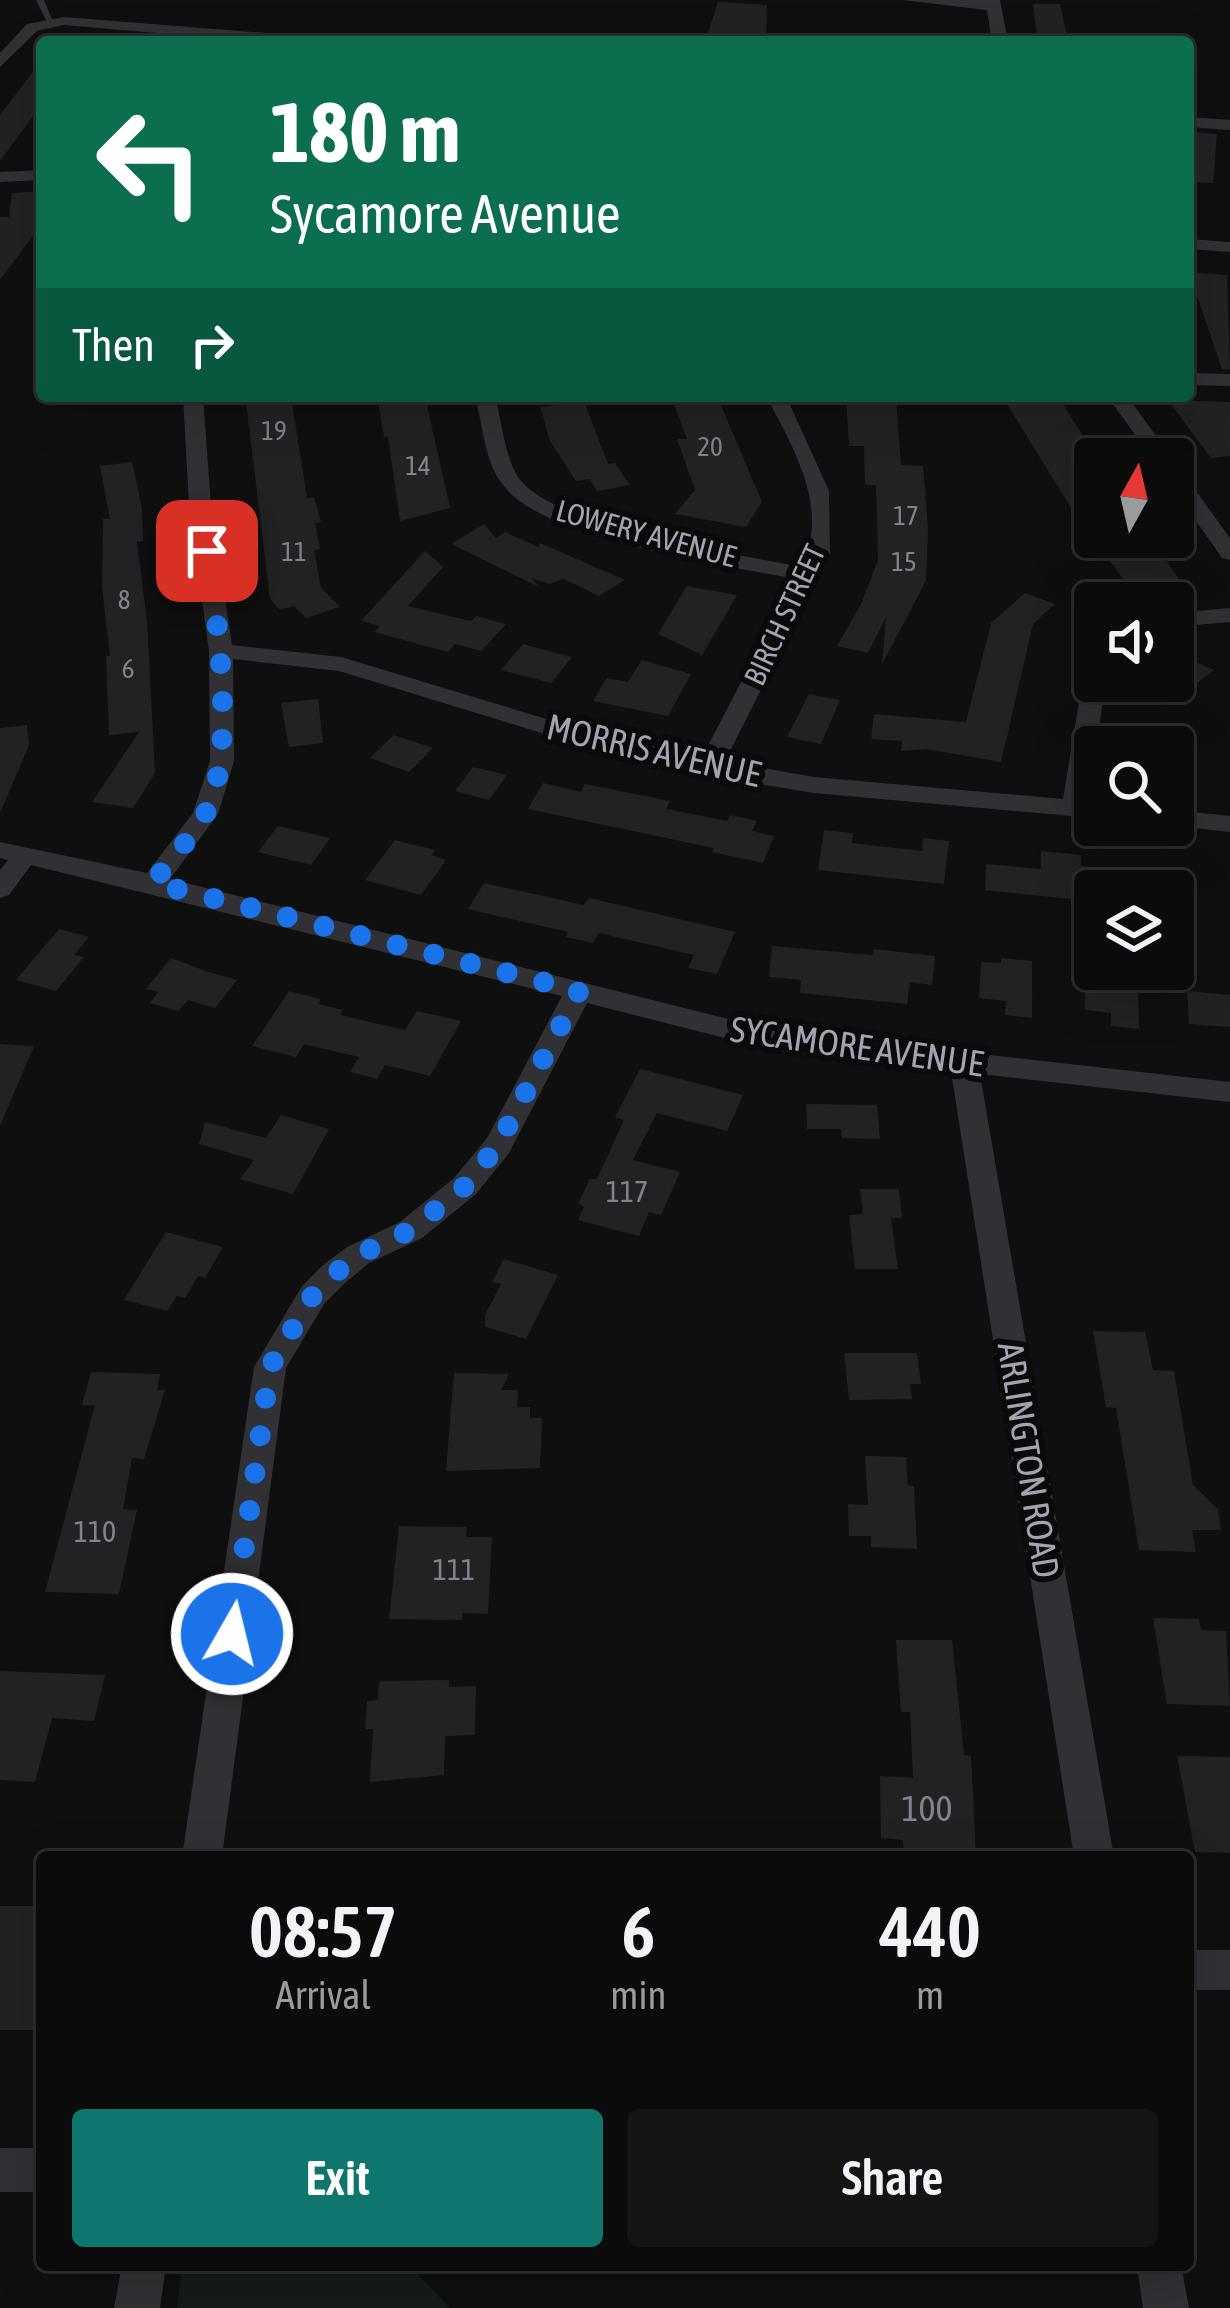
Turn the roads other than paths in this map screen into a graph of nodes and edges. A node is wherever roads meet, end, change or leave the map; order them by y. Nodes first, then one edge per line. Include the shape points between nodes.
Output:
1 (40, 0) edge
2 (909, 0) edge
3 (993, 3) edge
4 (51, 22) junction
5 (237, 36) edge
6 (999, 36) edge
7 (0, 62) edge
8 (1194, 122) edge
9 (1230, 125) edge
10 (36, 175) edge
11 (0, 177) edge
12 (1194, 244) edge
13 (1230, 247) edge
14 (1194, 379) edge
15 (1230, 380) edge
16 (193, 402) edge
17 (487, 402) edge
18 (779, 402) edge
19 (1122, 402) edge
20 (1148, 438) edge
21 (1194, 502) edge
22 (1230, 553) edge
23 (806, 575) junction
24 (1230, 615) edge
25 (1194, 618) edge
26 (221, 651) junction
27 (711, 764) junction
28 (1074, 807) edge
29 (1194, 820) edge
30 (1230, 824) edge
31 (13, 853) edge
32 (153, 883) junction
33 (0, 889) edge
34 (579, 991) junction
35 (964, 1063) junction
36 (1230, 1092) edge
37 (203, 1851) edge
38 (1093, 1851) edge
39 (1194, 1970) edge
40 (1230, 1970) edge
41 (0, 2170) edge
42 (36, 2170) edge
43 (142, 2271) edge
44 (1160, 2271) edge
45 (137, 2308) edge
46 (1166, 2308) edge

1 - 4 lane
2 - 3 street
3 - 6 street
4 - 5 street
4 - 7 street via 26,31
8 - 9 street
10 - 11 street
12 - 13 street
14 - 15 street
16 - 26 street
17 - 23 street, LOWERY AVENUE via 509,478 523,496 614,532
18 - 23 street, BIRCH STREET via 812,464 824,517
19 - 20 street
21 - 22 street
23 - 27 street, BIRCH STREET
24 - 25 street
26 - 27 street, MORRIS AVENUE via 341,664 578,736
26 - 32 street via 216,783 205,814
27 - 28 street, MORRIS AVENUE via 814,785
29 - 30 street
31 - 32 street, SYCAMORE AVENUE
31 - 33 street
32 - 34 street, SYCAMORE AVENUE
34 - 35 street, SYCAMORE AVENUE via 776,1041
34 - 37 street via 498,1145 465,1186 411,1230 333,1275 270,1367
35 - 36 street, SYCAMORE AVENUE
35 - 38 street, ARLINGTON ROAD
39 - 40 street
41 - 42 street
43 - 45 street
44 - 46 street

